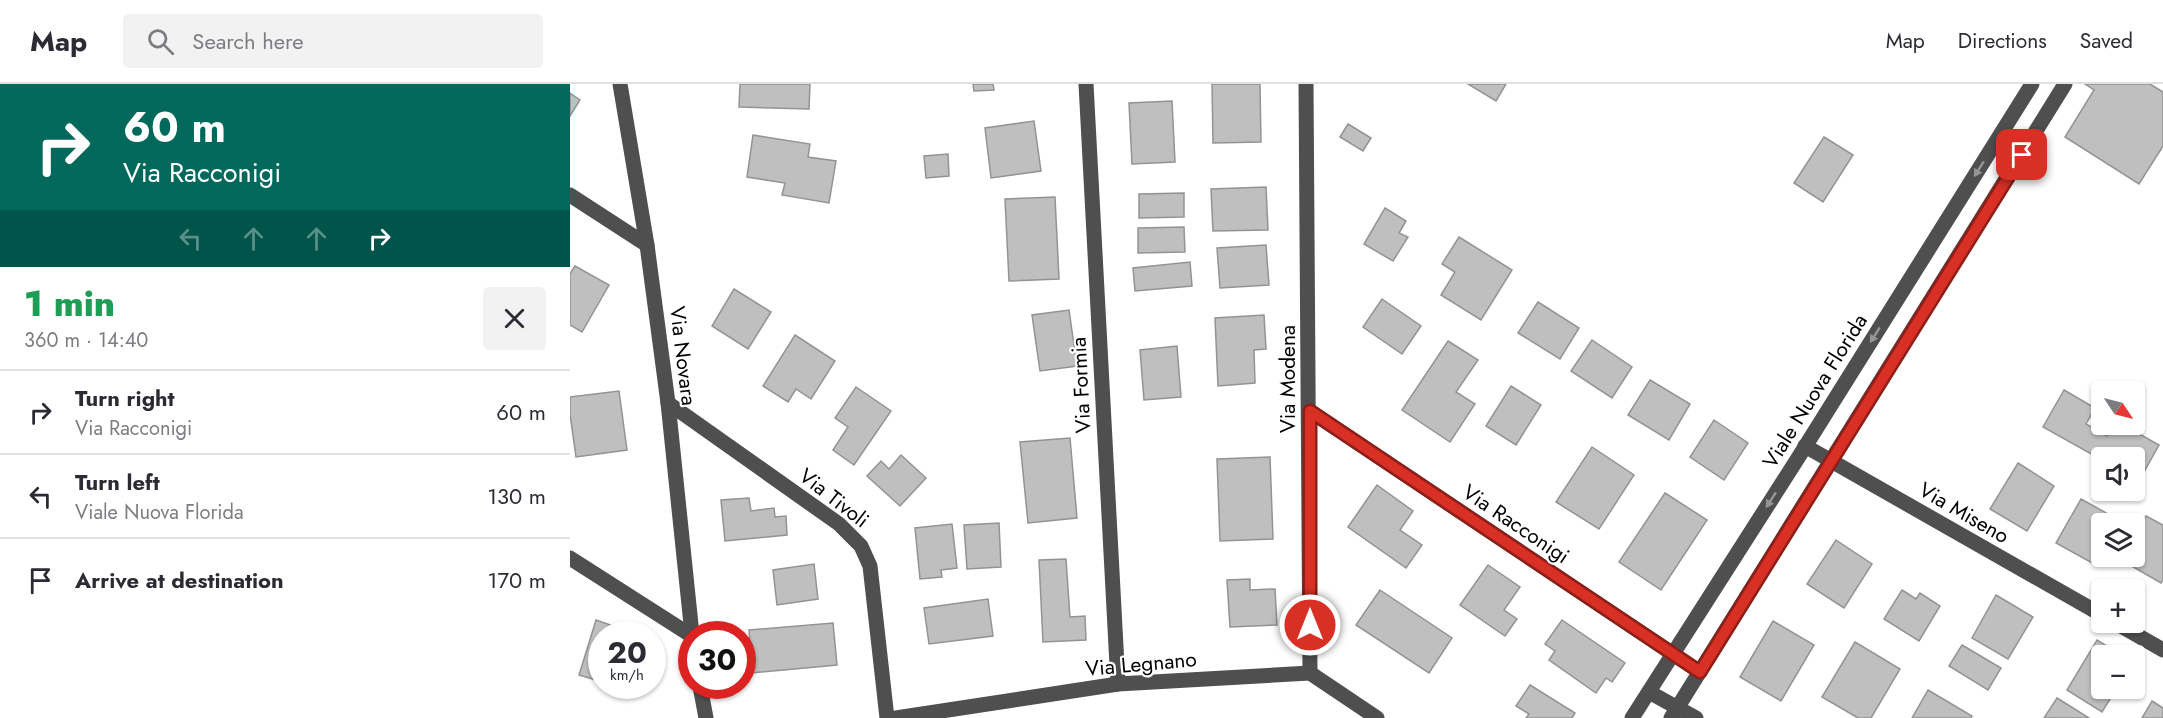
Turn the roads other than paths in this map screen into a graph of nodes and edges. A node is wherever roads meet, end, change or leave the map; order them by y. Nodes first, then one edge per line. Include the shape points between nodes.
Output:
1 (620, 84) edge
2 (1086, 84) edge
3 (1306, 84) edge
4 (2032, 84) edge
5 (2065, 84) edge
6 (570, 195) edge
7 (647, 245) junction
8 (668, 403) junction
9 (1310, 411) junction
10 (1805, 446) junction
11 (1830, 461) junction
12 (570, 558) edge
13 (2091, 609) edge
14 (691, 621) edge
15 (678, 626) edge
16 (2133, 633) edge
17 (2163, 650) edge
18 (1673, 654) junction
19 (1700, 672) junction
20 (1310, 673) junction
21 (1118, 684) junction
22 (1649, 692) junction
23 (702, 699) edge
24 (1674, 713) edge
25 (706, 718) edge
26 (887, 718) edge
27 (896, 718) edge
28 (1377, 718) edge
29 (1632, 718) edge
30 (1696, 718) edge

1 - 7 street, Via Novara
2 - 21 street, Via Formia
3 - 9 street, Via Modena
4 -> 10 street, Viale Nuova Florida
5 - 11 street
6 - 7 street
7 - 8 street, Via Novara
8 - 14 street, Via Novara
8 - 26 street, Via Tivoli via 839,524 861,546 870,566
9 - 18 street, Via Racconigi
9 - 20 street, Via Modena
10 - 11 street, Via Miseno
10 -> 18 street, Viale Nuova Florida
11 - 13 street, Via Miseno
11 - 19 street
12 - 15 street
16 - 17 street
18 - 19 street, Via Racconigi
18 - 22 street, Viale Nuova Florida
19 - 24 street
20 - 21 street, Via Legnano
20 - 28 street
21 - 27 street, Via Legnano
22 - 24 street
22 - 29 street, Viale Nuova Florida
23 - 25 street
24 - 30 street

